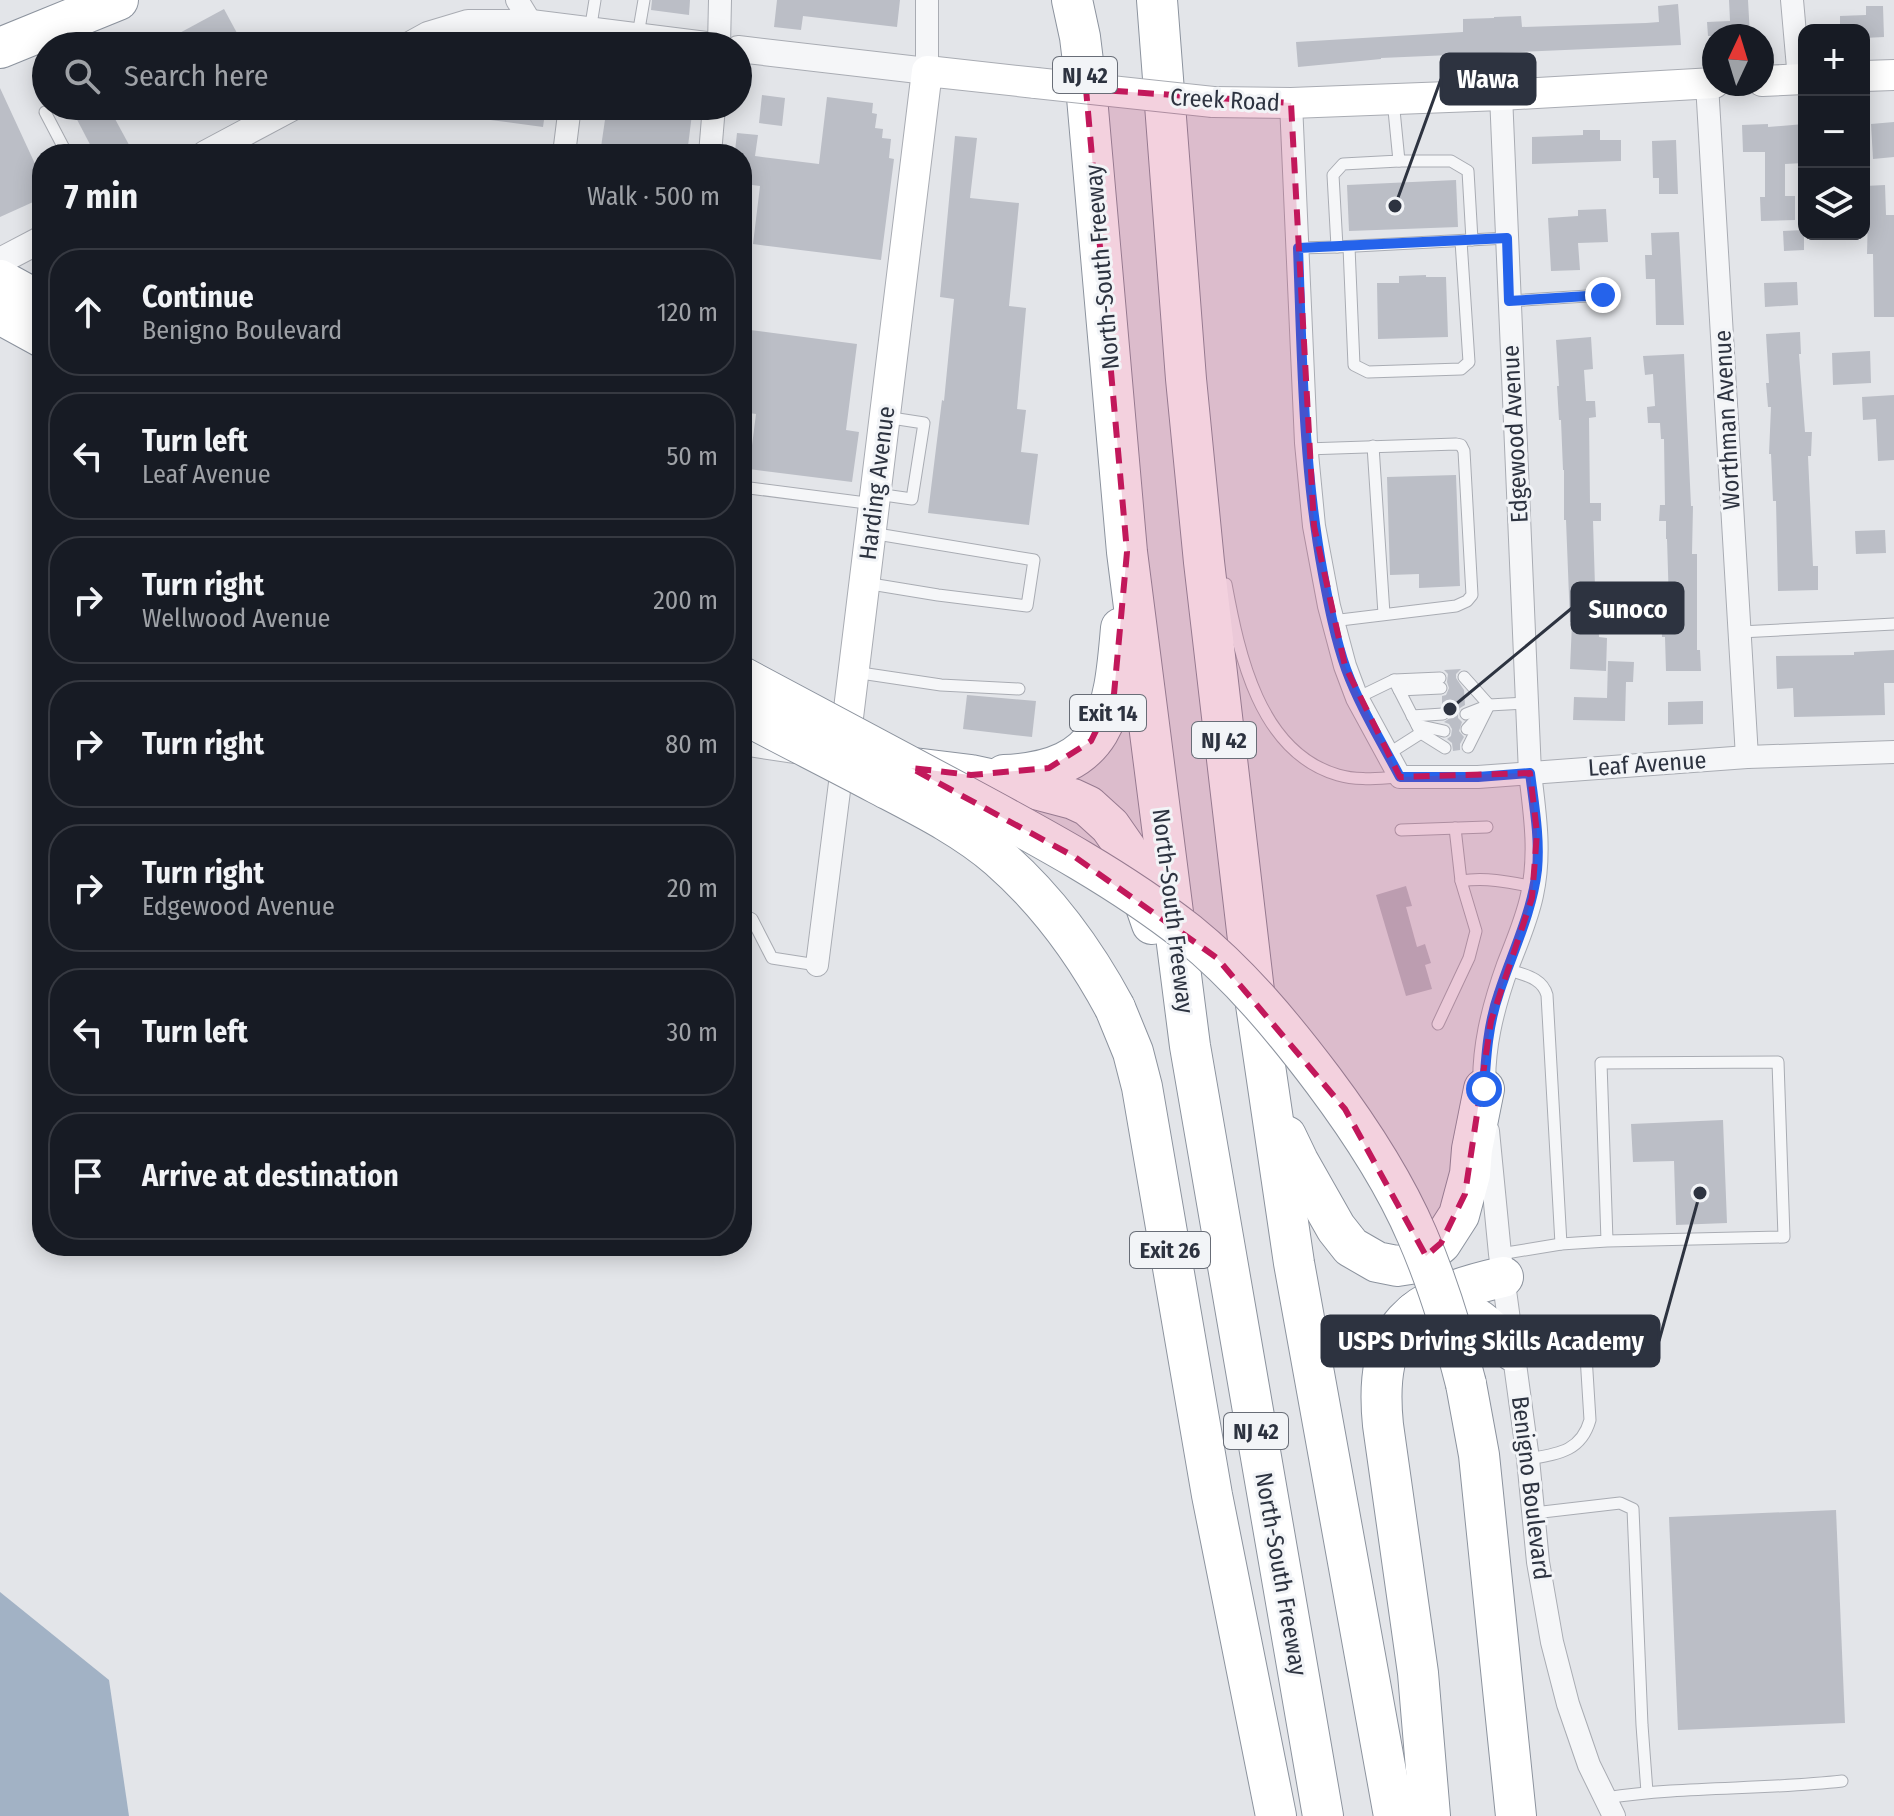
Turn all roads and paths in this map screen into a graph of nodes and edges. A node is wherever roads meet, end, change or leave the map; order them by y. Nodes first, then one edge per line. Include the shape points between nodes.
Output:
1 (90, 0) edge
2 (118, 0) edge
3 (517, 0) edge
4 (595, 0) edge
5 (644, 0) edge
6 (720, 0) edge
7 (927, 0) edge
8 (1072, 0) edge
9 (1157, 0) edge
10 (1792, 0) edge
11 (531, 23) junction
12 (36, 32) edge
13 (438, 32) edge
14 (567, 32) edge
15 (584, 32) edge
16 (639, 32) edge
17 (717, 32) edge
18 (32, 34) edge
19 (0, 46) edge
20 (752, 51) edge
21 (1798, 53) edge
22 (927, 71) junction
23 (1894, 75) edge
24 (1870, 76) edge
25 (1798, 79) edge
26 (1774, 80) edge
27 (1702, 84) edge
28 (1501, 95) junction
29 (1711, 96) edge
30 (1393, 99) junction
31 (1291, 103) junction
32 (49, 120) edge
33 (276, 120) edge
34 (568, 120) edge
35 (713, 120) edge
36 (62, 144) edge
37 (244, 144) edge
38 (565, 144) edge
39 (711, 144) edge
40 (1399, 161) junction
41 (1507, 238) junction
42 (1467, 241) junction
43 (32, 244) edge
44 (1343, 247) junction
45 (1298, 248) junction
46 (0, 261) edge
47 (0, 280) edge
48 (1603, 295) dead end
49 (32, 298) edge
50 (1509, 301) junction
51 (0, 314) edge
52 (32, 332) edge
53 (1186, 379) junction
54 (1373, 446) junction
55 (1306, 449) junction
56 (752, 489) edge
57 (1209, 500) dead end
58 (873, 510) junction
59 (1127, 552) junction
60 (1224, 575) dead end
61 (864, 583) junction
62 (1384, 614) junction
63 (1332, 621) junction
64 (1894, 624) edge
65 (1740, 632) junction
66 (854, 672) junction
67 (752, 682) edge
68 (1464, 682) dead end
69 (1441, 683) dead end
70 (1397, 685) junction
71 (1019, 689) dead end
72 (1357, 698) junction
73 (1527, 703) junction
74 (1489, 705) junction
75 (1443, 714) dead end
76 (1466, 714) dead end
77 (752, 718) edge
78 (1417, 725) junction
79 (1467, 729) dead end
80 (1444, 731) dead end
81 (752, 745) edge
82 (1468, 747) dead end
83 (1445, 748) dead end
84 (1894, 752) edge
85 (1388, 754) junction
86 (1747, 757) junction
87 (843, 759) junction
88 (1530, 773) junction
89 (971, 775) junction
90 (1400, 777) junction
91 (1487, 827) dead end
92 (1455, 828) junction
93 (1401, 830) dead end
94 (1461, 881) junction
95 (1534, 887) junction
96 (752, 919) edge
97 (817, 965) joint
98 (1507, 969) junction
99 (1438, 1024) dead end
100 (1190, 1046) junction
101 (1484, 1089) junction
102 (1269, 1100) junction
103 (1607, 1241) junction
104 (1561, 1244) junction
105 (1410, 1264) junction
106 (1502, 1266) junction
107 (1415, 1312) junction
108 (1619, 1341) dead end
109 (1513, 1351) junction
110 (1528, 1459) junction
111 (1534, 1513) junction
112 (1842, 1781) dead end
113 (1647, 1792) junction
114 (1610, 1807) edge
115 (1276, 1816) edge
116 (1323, 1816) edge
117 (1394, 1816) edge
118 (1430, 1816) edge
119 (1516, 1816) edge

1 - 19 highway
2 - 12 highway
3 - 11 street
4 - 15 lane
5 - 16 lane
6 - 17 street
7 - 22 street, Harding Avenue
8 - 59 highway, North-South Freeway / NJ 42 via 1086,86
9 - 53 highway, NJ 42
10 - 21 street
11 - 13 street via 468,23
11 - 14 street
18 - 19 highway
20 - 22 street, Creek Road
22 - 31 main road, Creek Road, bridge via 1213,102
22 - 58 main road, Harding Avenue
23 - 24 main road
25 - 26 main road
27 - 28 main road, Creek Road
28 - 30 main road, Creek Road
28 - 41 street, Edgewood Avenue
29 - 65 street, Worthman Avenue
30 - 31 main road, Creek Road
30 - 40 lane
31 - 45 street
32 - 36 lane
33 - 37 street
34 - 38 street
35 - 39 street
40 - 42 lane via 1451,161 1468,171
40 - 44 lane via 1343,164 1333,175
41 - 42 lane
41 - 50 street, Edgewood Avenue
42 - 44 lane
42 - 44 lane via 1469,362 1461,369 1368,372 1354,365
43 - 46 street
44 - 45 lane
45 - 55 street
47 - 49 highway
48 - 50 lane
50 - 73 street, Edgewood Avenue
51 - 52 highway
53 - 57 lane
53 - 102 highway, NJ 42
54 - 55 lane
54 - 62 lane
54 - 62 lane via 1461,445 1465,465 1472,595 1456,606
55 - 63 street
56 - 58 lane
58 - 61 main road, Harding Avenue
58 - 61 lane via 1034,560 1027,606
59 - 89 highway, Exit 14 via 1114,694 1098,734 1077,755 1049,768
59 - 100 highway, North-South Freeway / NJ 42
60 - 90 lane via 1250,680 1288,744 1337,775
61 - 66 main road, Harding Avenue
62 - 63 lane
63 - 72 street
64 - 65 lane
65 - 86 street, Worthman Avenue
66 - 71 lane via 941,685
66 - 87 main road, Harding Avenue
67 - 119 highway, bridge via 1075,857 1174,923 1257,999 1345,1109 1411,1221 1445,1308 1466,1384 1479,1455
68 - 74 lane
69 - 70 lane
70 - 72 lane
70 - 78 lane
72 - 85 street
73 - 74 lane
73 - 88 street, Edgewood Avenue
74 - 76 lane
74 - 79 lane
74 - 82 lane
75 - 78 lane
77 - 115 highway, Exit 26, bridge via 926,809 998,858 1063,927 1115,1008 1142,1087 1212,1495
78 - 80 lane
78 - 83 lane
78 - 85 lane
81 - 87 street
84 - 86 street, Leaf Avenue
85 - 90 street
86 - 88 street, Leaf Avenue
87 - 89 highway
87 - 97 street, Harding Avenue
88 - 90 street, Leaf Avenue
88 - 95 street, Benigno Boulevard via 1537,833
89 - 100 highway via 1073,799 1120,837
91 - 92 lane
92 - 93 lane
92 - 94 lane
94 - 95 lane via 1491,879
94 - 99 lane via 1475,940
95 - 98 street, Benigno Boulevard
96 - 97 lane via 772,958
98 - 101 street, Benigno Boulevard via 1491,1021
98 - 104 lane via 1539,981 1547,995
100 - 116 highway, North-South Freeway / NJ 42
101 - 105 highway via 1459,1215 1441,1243
101 - 106 street, Benigno Boulevard
102 - 105 highway via 1343,1238 1377,1262
102 - 117 highway, NJ 42
103 - 103 lane via 1601,1063 1778,1062 1784,1237
103 - 104 lane
104 - 106 lane
105 - 106 highway
106 - 107 highway
106 - 109 street, Benigno Boulevard
107 - 109 highway via 1448,1306 1462,1311
107 - 118 highway via 1388,1350 1380,1399 1418,1673
108 - 110 lane via 1601,1344 1586,1356 1590,1420 1582,1439 1564,1451
109 - 110 street, Benigno Boulevard
110 - 111 street, Benigno Boulevard
111 - 113 lane via 1620,1503 1633,1509
111 - 114 street, Benigno Boulevard via 1552,1642 1568,1704
112 - 113 lane
113 - 114 lane

